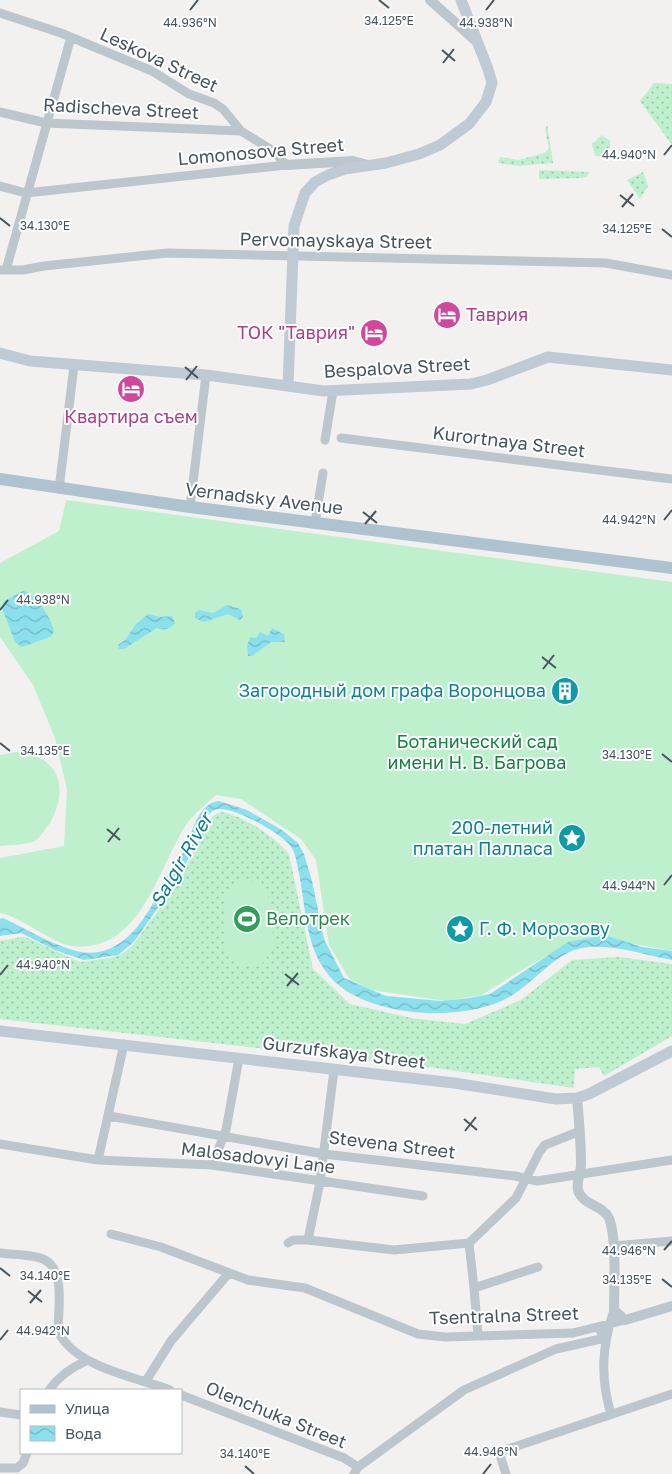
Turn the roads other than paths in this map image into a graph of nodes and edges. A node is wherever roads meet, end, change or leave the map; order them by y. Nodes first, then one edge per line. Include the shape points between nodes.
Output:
1 (430, 0) edge
2 (461, 0) edge
3 (0, 13) edge
4 (71, 37) junction
5 (476, 42) junction
6 (0, 112) edge
7 (46, 123) junction
8 (241, 131) junction
9 (286, 165) junction
10 (368, 166) junction
11 (0, 186) edge
12 (26, 193) junction
13 (292, 257) junction
14 (3, 270) edge
15 (672, 275) edge
16 (0, 353) edge
17 (74, 366) junction
18 (672, 370) edge
19 (206, 375) junction
20 (288, 386) junction
21 (333, 391) junction
22 (342, 438) dead end
23 (325, 440) dead end
24 (323, 473) dead end
25 (0, 479) edge
26 (672, 479) edge
27 (59, 489) junction
28 (190, 507) junction
29 (315, 523) junction
30 (672, 568) edge
31 (0, 1031) edge
32 (124, 1044) junction
33 (672, 1051) edge
34 (239, 1058) junction
35 (334, 1070) junction
36 (577, 1098) junction
37 (109, 1116) junction
38 (580, 1131) junction
39 (224, 1138) junction
40 (0, 1144) edge
41 (324, 1154) junction
42 (98, 1160) junction
43 (672, 1160) edge
44 (212, 1165) junction
45 (580, 1174) junction
46 (526, 1179) junction
47 (320, 1182) junction
48 (422, 1196) dead end
49 (111, 1234) dead end
50 (308, 1240) junction
51 (672, 1241) edge
52 (288, 1243) dead end
53 (469, 1243) junction
54 (613, 1246) junction
55 (0, 1253) edge
56 (538, 1267) dead end
57 (228, 1274) junction
58 (474, 1288) junction
59 (672, 1306) edge
60 (614, 1310) junction
61 (624, 1320) junction
62 (609, 1324) junction
63 (598, 1327) junction
64 (478, 1335) junction
65 (604, 1338) junction
66 (86, 1361) junction
67 (146, 1380) junction
68 (50, 1389) edge
69 (168, 1389) edge
70 (182, 1394) edge
71 (672, 1394) edge
72 (0, 1412) edge
73 (612, 1414) junction
74 (20, 1415) edge
75 (27, 1454) edge
76 (0, 1468) edge
77 (356, 1470) edge
78 (13, 1472) edge
79 (506, 1474) edge

1 - 5 street
2 - 5 main road, Lomonosova Street
3 - 4 street, Leskova Street
4 - 7 street
4 - 8 street, Leskova Street via 152,71 189,94 214,103
5 - 10 main road, Lomonosova Street via 492,83 478,115 452,139 440,145 419,154
6 - 7 street, Radischeva Street
7 - 8 street, Radischeva Street
7 - 12 street
8 - 9 street, Leskova Street via 275,152
9 - 10 street, Lomonosova Street via 353,161
9 - 12 street, Lomonosova Street
10 - 13 main road via 345,169 315,182 299,207
11 - 12 street, Lomonosova Street
12 - 14 street
13 - 14 street, Pervomayskaya Street via 167,254
13 - 15 street, Pervomayskaya Street via 606,263
13 - 20 main road
16 - 17 main road, Bespalova Street via 30,361
17 - 19 main road, Bespalova Street
17 - 27 street
18 - 21 main road, Bespalova Street via 548,357 472,384
19 - 20 main road, Bespalova Street
19 - 28 street
20 - 21 main road, Bespalova Street
21 - 23 street
22 - 26 street, Kurortnaya Street
24 - 29 street
25 - 27 main road, Vernadsky Avenue
27 - 28 main road, Vernadsky Avenue
28 - 29 main road, Vernadsky Avenue
29 - 30 main road, Vernadsky Avenue
31 - 32 main road, Gurzufskaya Street
32 - 34 main road, Gurzufskaya Street
32 - 37 street
33 - 36 main road, Gurzufskaya Street via 615,1082
34 - 35 main road, Gurzufskaya Street
34 - 39 street
35 - 36 main road, Gurzufskaya Street via 454,1083 556,1099
35 - 41 street
36 - 38 street
37 - 39 street, Stevena Street
37 - 42 street
38 - 45 street
38 - 46 street via 546,1145
39 - 41 street, Stevena Street
39 - 44 street
40 - 42 street, Malosadovyi Lane
41 - 46 street, Stevena Street
41 - 47 street
42 - 44 street, Malosadovyi Lane
43 - 45 street, Stevena Street
44 - 47 street, Malosadovyi Lane
45 - 46 street, Stevena Street via 537,1182
45 - 54 street via 578,1191 606,1213
46 - 53 street via 516,1198
47 - 48 street, Malosadovyi Lane
47 - 50 street
49 - 57 street, Tsentralna Street via 197,1259
50 - 52 street
50 - 53 street via 394,1250
51 - 54 street
53 - 58 street
54 - 60 street
55 - 66 street via 43,1259 54,1267 58,1280 58,1331
56 - 58 street
57 - 64 street, Tsentralna Street via 305,1288 418,1334 445,1337
57 - 67 street via 171,1341
58 - 64 street
59 - 61 street, Tsentralna Street
60 - 61 street
60 - 62 street
61 - 62 street, Tsentralna Street
62 - 63 street, Tsentralna Street
62 - 65 street
63 - 64 street, Tsentralna Street via 573,1333
63 - 65 street
65 - 73 street via 604,1384
65 - 77 street via 556,1349 464,1390
66 - 67 street
66 - 68 street via 70,1368
67 - 69 street
70 - 77 street, Olenchuka Street via 344,1458
71 - 73 street
72 - 74 street
73 - 79 street via 499,1452
75 - 78 street via 23,1463
76 - 78 street

